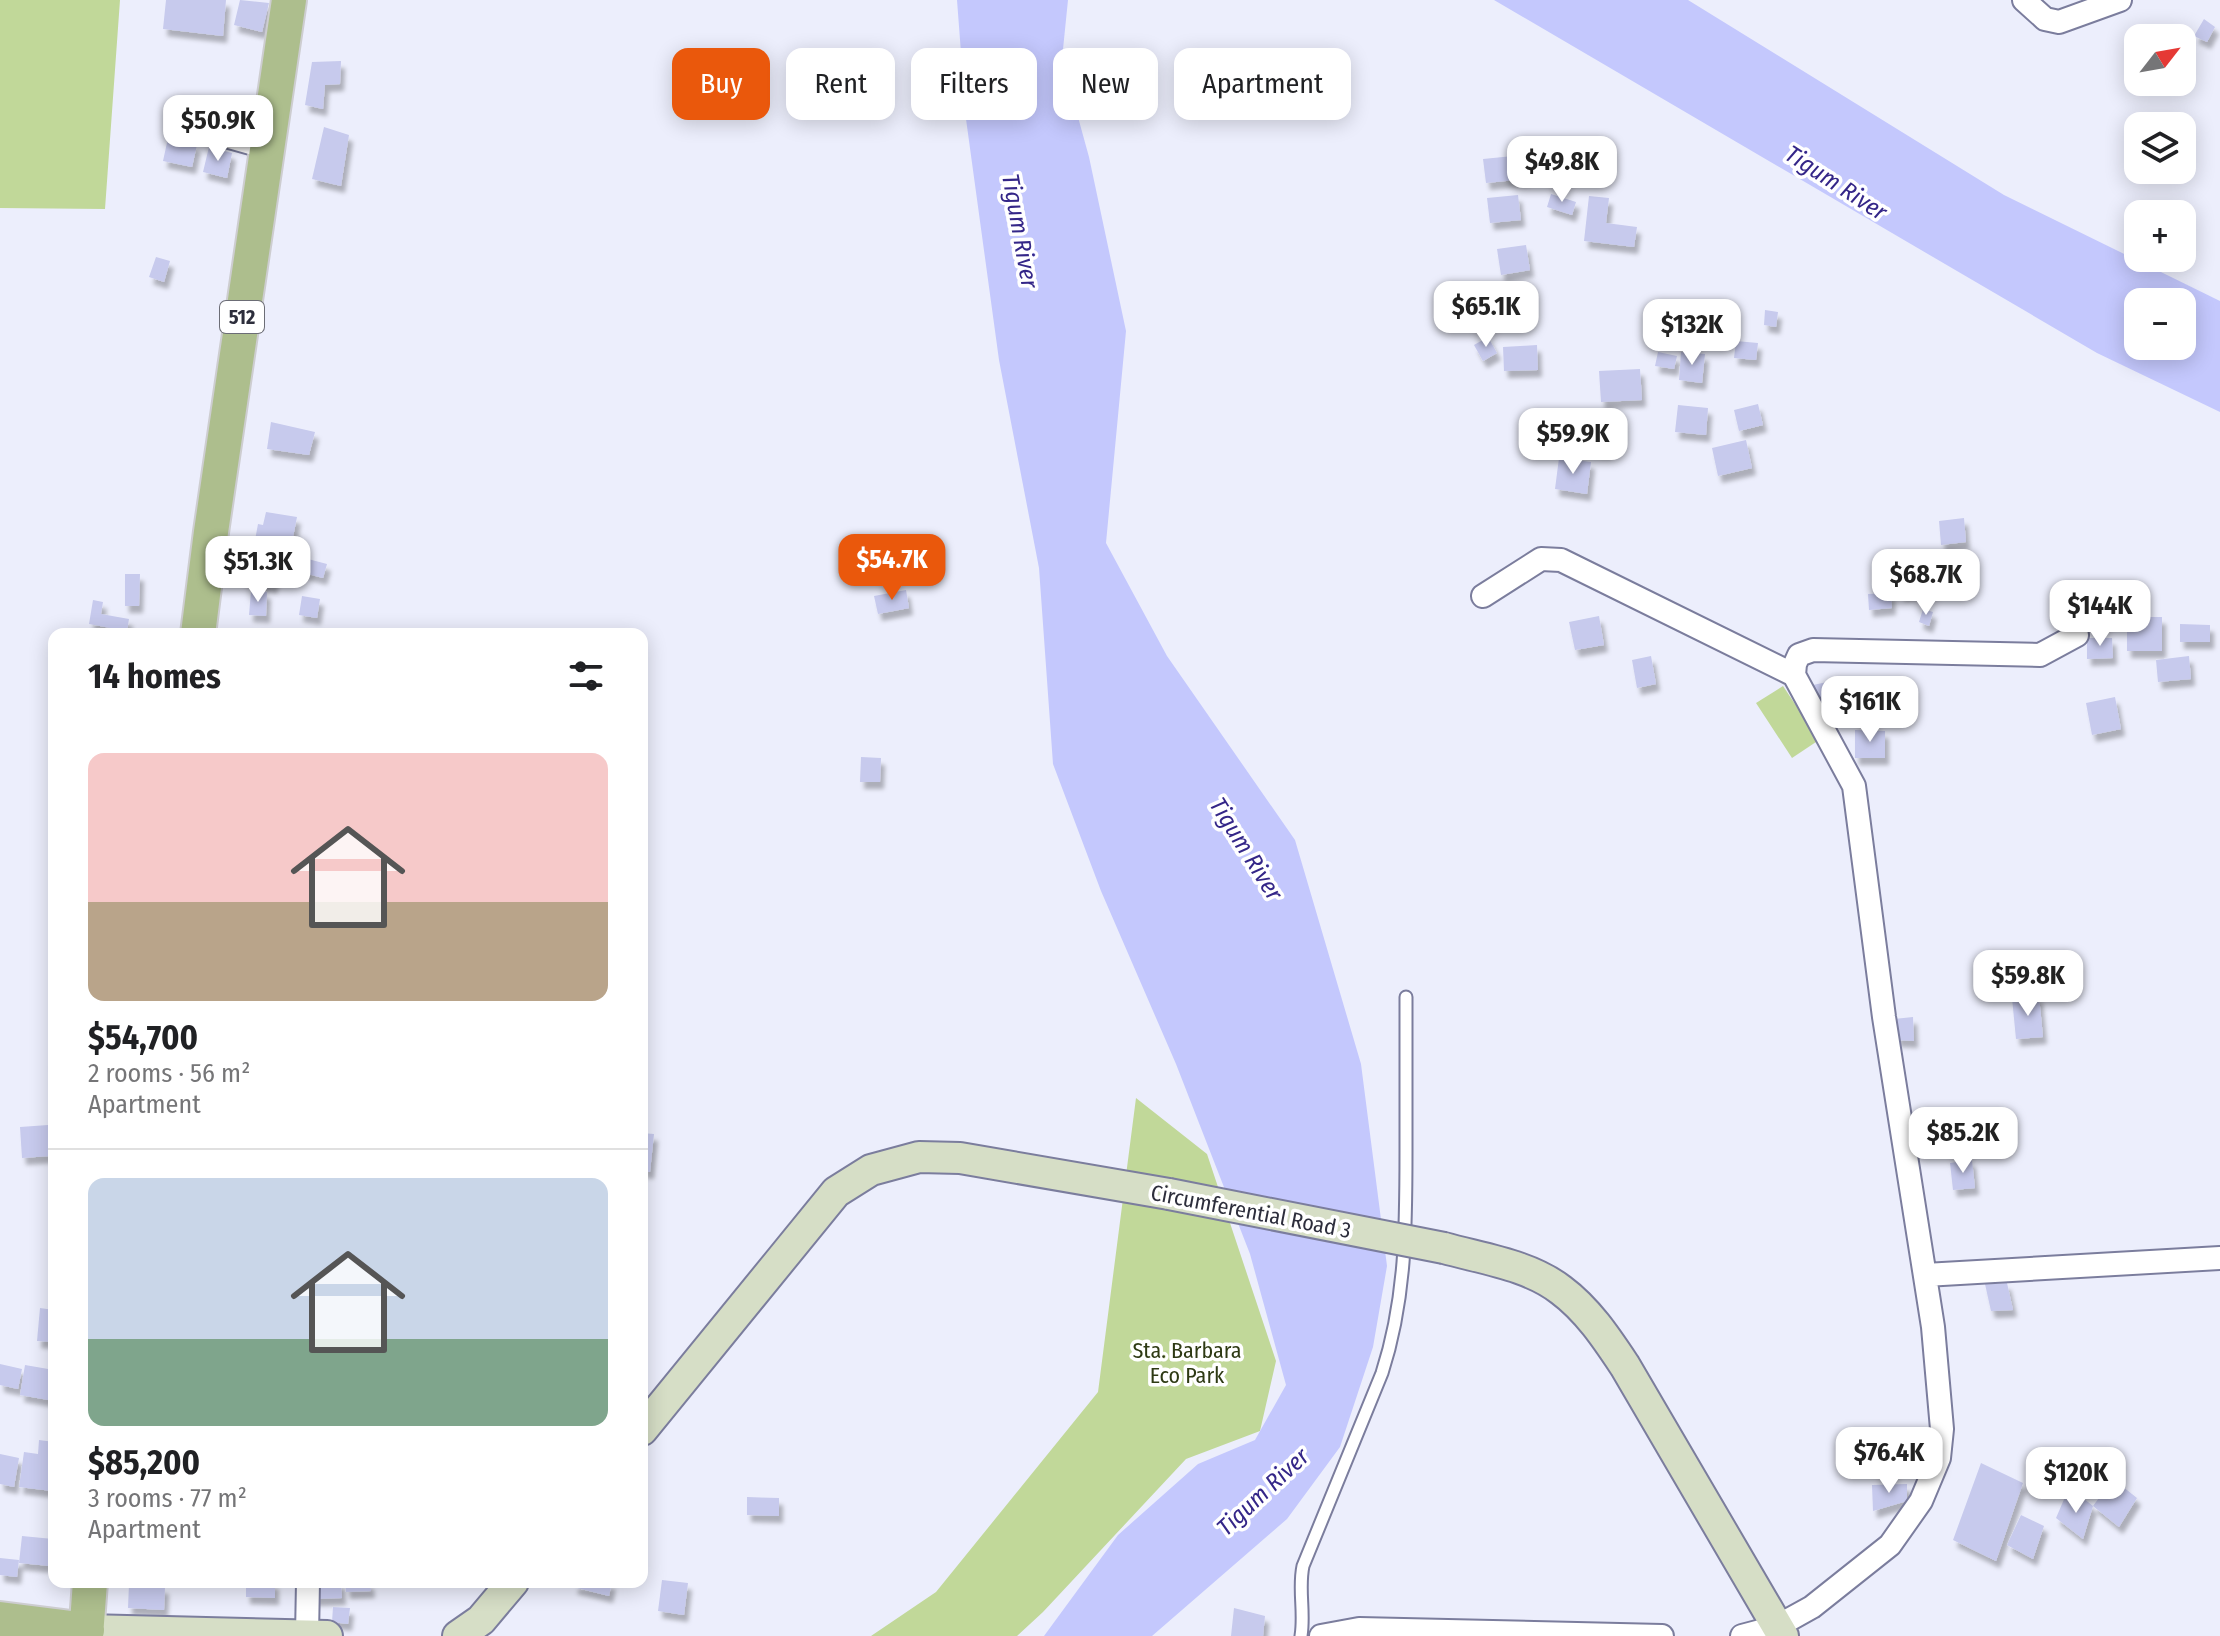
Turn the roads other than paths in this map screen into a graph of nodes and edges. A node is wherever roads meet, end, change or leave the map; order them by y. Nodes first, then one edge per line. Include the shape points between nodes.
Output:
1 (289, 0) edge
2 (2024, 0) edge
3 (2120, 0) edge
4 (184, 130) dead end
5 (267, 153) junction
6 (1483, 596) dead end
7 (199, 628) edge
8 (2077, 635) dead end
9 (1794, 675) junction
10 (1406, 997) dead end
11 (2220, 1258) edge
12 (1925, 1275) junction
13 (648, 1423) edge
14 (90, 1588) edge
15 (309, 1588) edge
16 (508, 1588) edge
17 (11, 1626) edge
18 (1780, 1631) edge
19 (86, 1633) edge
20 (317, 1635) edge
21 (458, 1636) edge
22 (1301, 1636) edge
23 (1321, 1636) edge
24 (1662, 1636) edge
25 (1742, 1636) edge

1 - 5 main road, 512
2 - 3 street via 2045,19 2059,22
4 - 5 lane
5 - 7 main road, 512
6 - 9 street via 1541,559 1561,560
8 - 9 street via 2040,655 1813,650 1799,655
9 - 12 street via 1854,786
10 - 22 lane via 1407,1236 1399,1306 1382,1373 1303,1566
11 - 12 street
12 - 18 street via 1942,1429 1939,1458 1921,1501 1890,1545
13 - 18 main road, Circumferential Road 3, bridge via 836,1192 871,1170 919,1157 960,1158 1169,1194 1444,1248 1525,1270 1561,1290 1597,1325 1625,1366
14 - 19 main road
15 - 20 street
16 - 21 main road via 481,1620
17 - 19 main road
18 - 25 street
19 - 20 main road
23 - 24 street via 1359,1629

